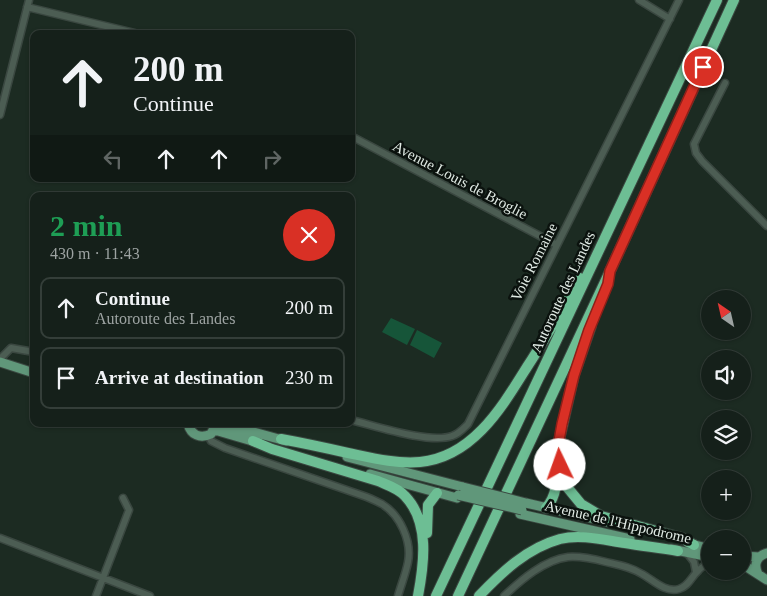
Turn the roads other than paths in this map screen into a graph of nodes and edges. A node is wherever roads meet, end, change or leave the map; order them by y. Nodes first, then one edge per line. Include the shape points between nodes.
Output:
1 (639, 0) edge
2 (679, 0) edge
3 (717, 0) edge
4 (734, 0) edge
5 (28, 4) edge
6 (670, 19) junction
7 (124, 30) edge
8 (725, 83) dead end
9 (0, 115) edge
10 (355, 138) edge
11 (612, 224) junction
12 (767, 226) edge
13 (557, 245) junction
14 (610, 271) junction
15 (30, 351) edge
16 (0, 359) edge
17 (30, 367) edge
18 (30, 371) edge
19 (355, 421) edge
20 (189, 427) edge
21 (235, 427) edge
22 (212, 430) edge
23 (281, 439) junction
24 (253, 441) junction
25 (558, 446) junction
26 (440, 493) junction
27 (460, 493) junction
28 (123, 498) dead end
29 (523, 508) junction
30 (544, 508) junction
31 (0, 538) edge
32 (686, 549) junction
33 (701, 549) edge
34 (764, 553) edge
35 (701, 554) edge
36 (751, 555) edge
37 (701, 568) edge
38 (751, 570) edge
39 (696, 572) junction
40 (758, 574) junction
41 (422, 576) junction
42 (103, 578) junction
43 (767, 580) edge
44 (96, 596) edge
45 (150, 596) edge
46 (398, 596) edge
47 (418, 596) edge
48 (436, 596) edge
49 (458, 596) edge
50 (479, 596) edge
51 (504, 596) edge

1 - 6 street
2 - 6 street, Voie Romaine
3 - 11 highway, Autoroute des Landes
4 - 14 highway
5 - 7 street
5 - 9 street
6 - 13 street, Voie Romaine
8 - 12 street via 694,144 696,153
10 - 13 street, Avenue Louis de Broglie
11 - 23 highway via 505,402 489,423 460,447 437,459 402,462 378,460
11 - 48 highway, Autoroute des Landes
13 - 19 street, Voie Romaine via 462,431 454,436 434,439
14 - 25 highway via 574,375
14 - 49 highway
15 - 16 street via 11,348
16 - 17 main road
16 - 18 main road
20 - 22 main road via 194,434 203,436
21 - 23 main road
22 - 24 main road
22 - 46 street via 213,443 383,504 398,519 409,551
23 - 27 main road
24 - 26 main road
24 - 41 highway via 272,450 378,481 404,495 420,520
25 - 30 highway via 555,494
25 - 32 highway via 567,488 581,504 601,516 682,538
26 - 27 main road
26 - 41 highway via 428,505
27 - 29 main road, bridge
27 - 29 main road, bridge
28 - 42 street via 129,510
29 - 30 main road, Avenue de l'Hippodrome
29 - 32 main road, Avenue de l'Hippodrome
30 - 32 main road, Avenue de l'Hippodrome
31 - 42 street
32 - 33 main road, Avenue de l'Hippodrome
32 - 35 main road, Avenue de l'Hippodrome
32 - 39 street
32 - 50 highway via 593,538 562,539 526,554
34 - 36 main road
34 - 40 main road via 755,565
37 - 39 street
38 - 40 main road
39 - 51 street via 684,588 673,590 627,567 568,557 539,568
40 - 43 main road
41 - 47 highway
42 - 44 street
42 - 45 street

